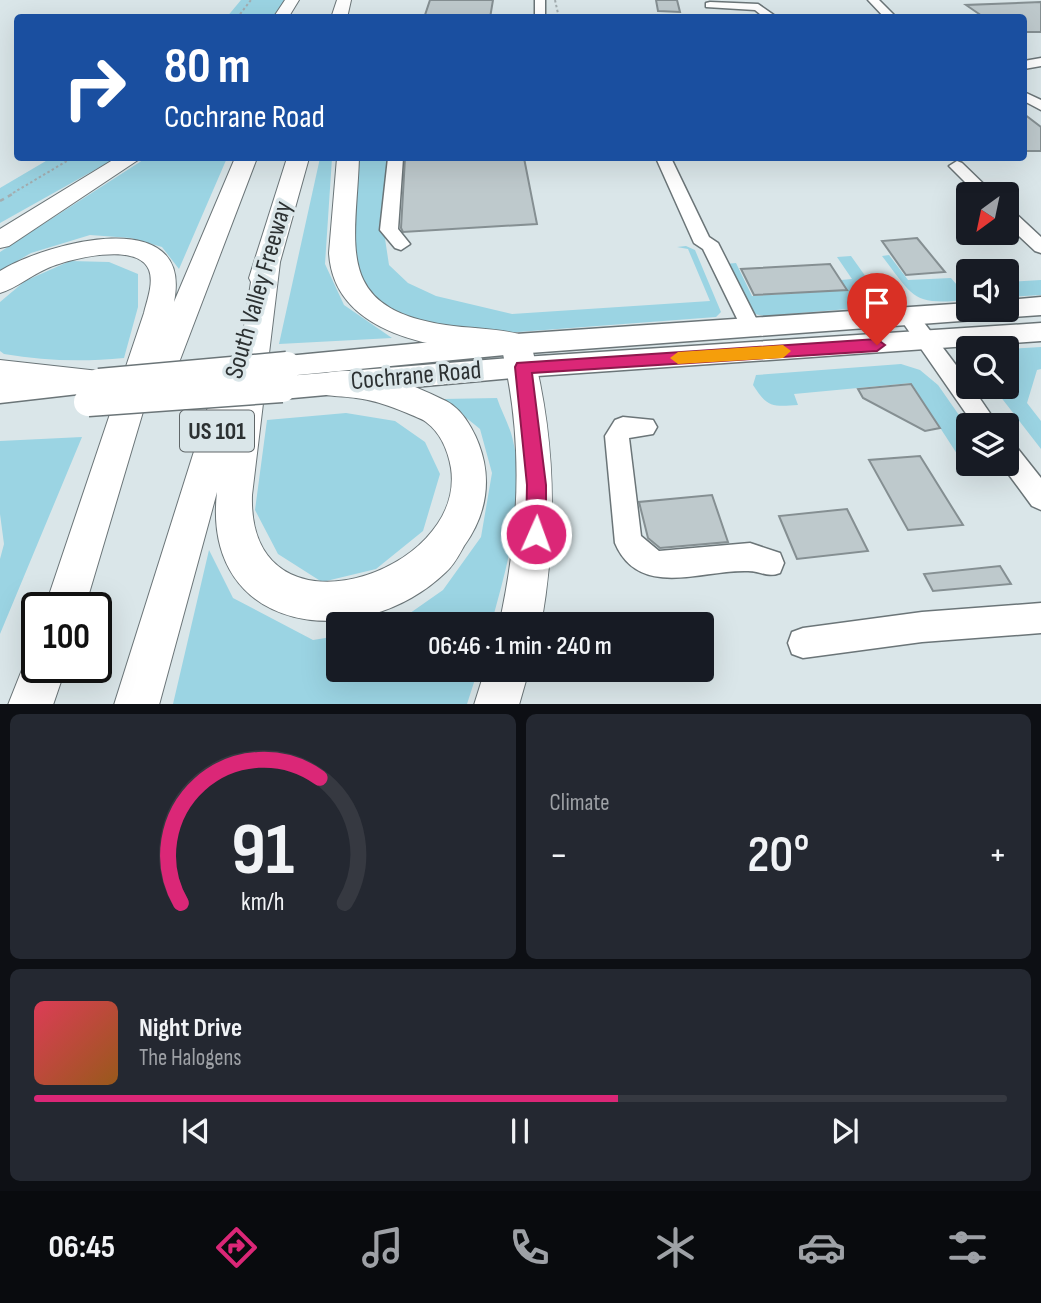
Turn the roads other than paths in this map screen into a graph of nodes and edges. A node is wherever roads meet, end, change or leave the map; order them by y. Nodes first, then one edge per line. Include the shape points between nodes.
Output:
1 (873, 0) edge
2 (890, 0) edge
3 (709, 2) edge
4 (302, 3) edge
5 (286, 14) edge
6 (768, 14) edge
7 (897, 14) edge
8 (125, 161) edge
9 (245, 161) edge
10 (297, 161) edge
11 (348, 161) edge
12 (396, 161) edge
13 (664, 161) edge
14 (957, 166) dead end
15 (974, 182) edge
16 (1019, 226) edge
17 (0, 240) edge
18 (401, 244) dead end
19 (1041, 247) edge
20 (267, 261) junction
21 (0, 284) edge
22 (1041, 306) edge
23 (1019, 308) edge
24 (956, 313) edge
25 (909, 317) junction
26 (743, 328) junction
27 (1041, 332) edge
28 (926, 342) junction
29 (520, 356) junction
30 (0, 372) edge
31 (285, 377) junction
32 (330, 384) junction
33 (0, 392) edge
34 (94, 393) junction
35 (0, 410) edge
36 (978, 413) edge
37 (645, 427) dead end
38 (1019, 468) edge
39 (1041, 498) edge
40 (771, 563) dead end
41 (71, 592) edge
42 (72, 592) edge
43 (523, 612) edge
44 (1041, 618) edge
45 (803, 643) dead end
46 (503, 682) edge
47 (38, 683) edge
48 (30, 704) edge
49 (136, 704) edge
50 (496, 704) edge

1 - 7 street
2 - 7 street
3 - 6 street via 758,7
4 - 5 highway
8 - 17 highway
9 - 42 highway, South Valley Freeway / US 101
10 - 20 highway, South Valley Freeway / US 101
11 - 29 highway via 344,265 355,290 380,313 420,331
12 - 18 street via 389,230
13 - 26 street
14 - 15 street
16 - 19 street
20 - 32 highway via 237,478 235,528 241,549 268,586 318,604 376,595 424,569 455,533 470,481 465,447 442,414 405,395 348,383
20 - 49 highway, South Valley Freeway / US 101
21 - 41 highway via 42,260 97,247 141,251 159,264 163,273 158,313
22 - 23 main road
24 - 25 main road, Cochrane Road
25 - 26 main road, Cochrane Road
25 - 28 street
26 - 29 main road, Cochrane Road
27 - 28 main road, Cochrane Road
28 - 29 main road, Cochrane Road
28 - 36 street
29 - 31 main road, Cochrane Road
29 - 32 main road, Cochrane Road
29 - 43 highway via 535,463 537,517
30 - 34 highway
31 - 32 main road, Cochrane Road
31 - 34 main road, Cochrane Road, bridge
33 - 34 main road, Cochrane Road
34 - 35 main road, Cochrane Road
37 - 40 street via 623,427 617,436 628,543 658,565 750,557
38 - 39 street
44 - 45 street
46 - 50 highway
47 - 48 highway

